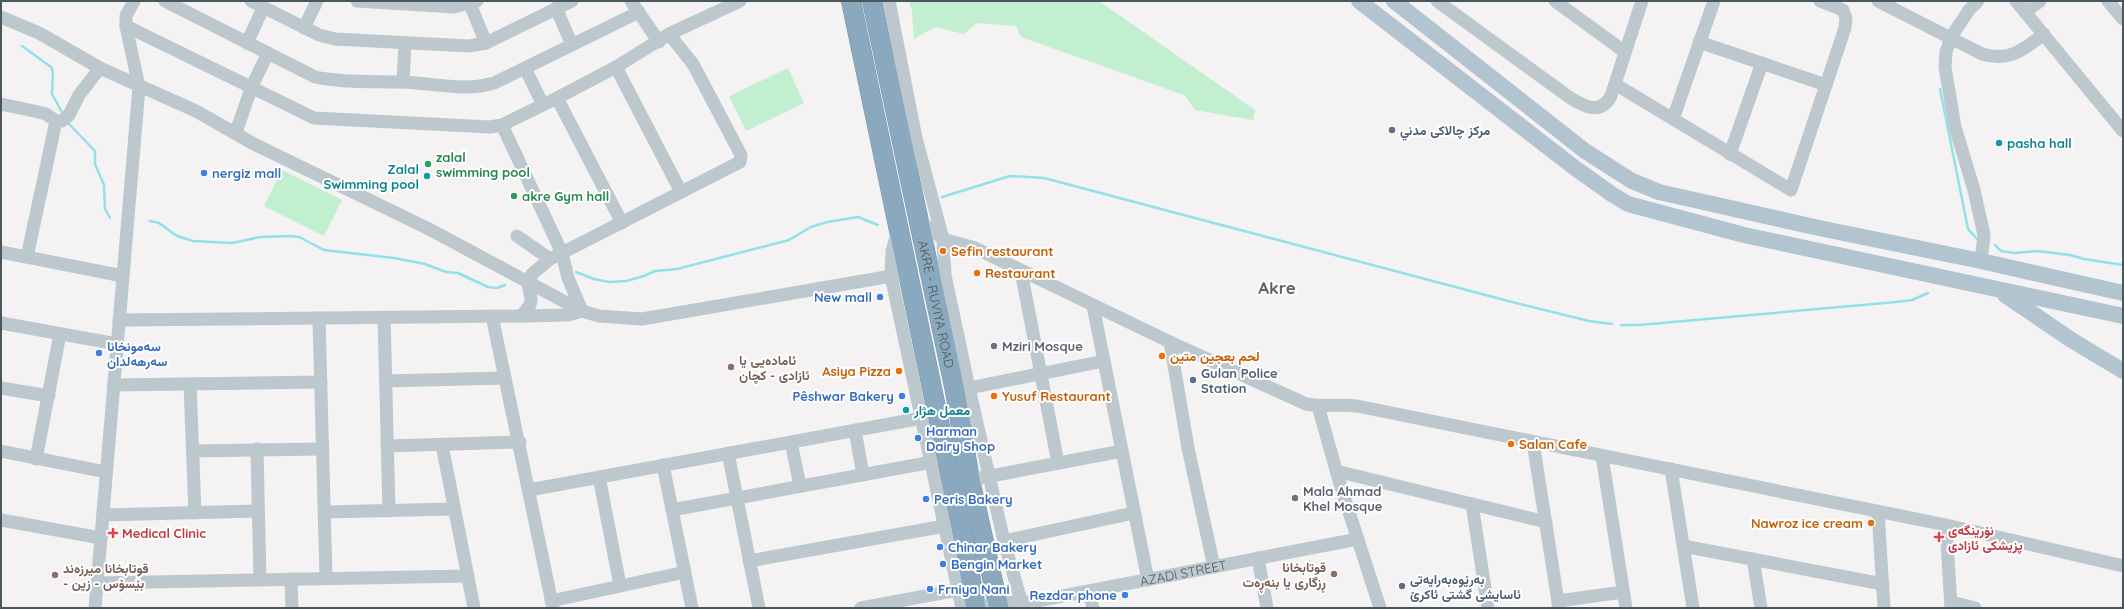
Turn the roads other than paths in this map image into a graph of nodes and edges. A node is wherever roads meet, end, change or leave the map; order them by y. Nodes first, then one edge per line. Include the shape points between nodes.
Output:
1 (134, 1) edge
2 (165, 1) edge
3 (251, 1) edge
4 (317, 1) edge
5 (357, 1) edge
6 (572, 1) edge
7 (631, 1) edge
8 (740, 1) edge
9 (851, 1) edge
10 (872, 1) edge
11 (889, 1) edge
12 (1359, 1) edge
13 (1394, 1) edge
14 (1437, 1) edge
15 (1555, 1) edge
16 (1642, 1) edge
17 (1713, 1) edge
18 (1820, 1) edge
19 (1878, 1) edge
20 (1978, 1) edge
21 (2016, 1) edge
22 (2040, 1) edge
23 (2108, 1) edge
24 (408, 3) edge
25 (473, 3) edge
26 (1896, 5) edge
27 (263, 8) junction
28 (556, 8) junction
29 (639, 12) junction
30 (2026, 12) junction
31 (1, 17) edge
32 (2123, 18) edge
33 (126, 26) junction
34 (304, 28) junction
35 (1433, 30) junction
36 (2044, 34) junction
37 (1951, 37) junction
38 (664, 38) junction
39 (1699, 42) junction
40 (247, 43) junction
41 (405, 43) junction
42 (486, 43) junction
43 (572, 45) junction
44 (1422, 48) junction
45 (1625, 52) junction
46 (268, 54) junction
47 (1762, 63) junction
48 (616, 67) junction
49 (100, 68) junction
50 (525, 68) junction
51 (403, 82) junction
52 (1615, 84) junction
53 (1826, 85) junction
54 (252, 86) junction
55 (139, 87) junction
56 (557, 98) junction
57 (1, 104) edge
58 (543, 105) junction
59 (1673, 119) junction
60 (56, 121) junction
61 (502, 125) junction
62 (2123, 131) edge
63 (236, 132) junction
64 (1730, 154) junction
65 (681, 192) junction
66 (919, 220) junction
67 (622, 223) junction
68 (517, 236) dead end
69 (943, 239) junction
70 (926, 251) junction
71 (1, 252) edge
72 (556, 256) junction
73 (27, 257) junction
74 (1981, 261) junction
75 (1021, 271) junction
76 (900, 274) junction
77 (123, 276) junction
78 (528, 284) junction
79 (1998, 290) junction
80 (2123, 293) edge
81 (2059, 304) junction
82 (1093, 306) junction
83 (582, 312) junction
84 (492, 316) junction
85 (521, 316) junction
86 (2123, 316) edge
87 (384, 317) junction
88 (319, 318) junction
89 (119, 320) junction
90 (1, 323) edge
91 (60, 334) junction
92 (2073, 340) junction
93 (1170, 342) junction
94 (117, 344) junction
95 (1104, 361) junction
96 (2123, 371) edge
97 (1041, 375) junction
98 (505, 378) junction
99 (386, 381) junction
100 (321, 382) junction
101 (190, 384) junction
102 (114, 385) junction
103 (1, 388) edge
104 (969, 388) junction
105 (48, 396) junction
106 (1318, 406) junction
107 (922, 418) junction
108 (854, 430) junction
109 (520, 442) junction
110 (791, 442) junction
111 (1533, 442) junction
112 (442, 445) junction
113 (387, 446) junction
114 (257, 449) junction
115 (323, 449) junction
116 (1, 451) edge
117 (193, 451) junction
118 (1122, 451) junction
119 (728, 453) junction
120 (1602, 456) junction
121 (36, 459) junction
122 (932, 462) junction
123 (1058, 463) junction
124 (663, 465) junction
125 (1671, 470) junction
126 (1336, 471) junction
127 (106, 472) junction
128 (863, 475) junction
129 (989, 476) junction
130 (599, 477) junction
131 (970, 480) junction
132 (800, 486) junction
133 (529, 490) junction
134 (737, 498) junction
135 (1472, 504) junction
136 (454, 509) junction
137 (672, 510) junction
138 (258, 511) junction
139 (389, 511) junction
140 (195, 512) junction
141 (324, 512) junction
142 (1878, 512) junction
143 (1134, 513) junction
144 (103, 515) junction
145 (1, 520) edge
146 (1546, 522) junction
147 (1946, 525) junction
148 (945, 526) junction
149 (101, 538) junction
150 (1358, 540) junction
151 (1004, 541) junction
152 (1683, 546) junction
153 (1258, 558) junction
154 (1753, 559) junction
155 (749, 561) junction
156 (2123, 566) edge
157 (1214, 567) junction
158 (685, 572) junction
159 (468, 576) junction
160 (326, 578) junction
161 (291, 579) junction
162 (260, 580) junction
163 (1148, 580) junction
164 (97, 583) junction
165 (1883, 584) junction
166 (620, 585) junction
167 (958, 590) junction
168 (1089, 591) junction
169 (1623, 592) junction
170 (1558, 604) edge
171 (552, 605) edge
172 (1026, 605) edge
173 (1951, 605) edge
174 (889, 606) edge
175 (999, 606) edge
176 (95, 608) edge
177 (292, 608) edge
178 (474, 608) edge
179 (692, 608) edge
180 (759, 608) edge
181 (861, 608) edge
182 (962, 608) edge
183 (977, 608) edge
184 (1092, 608) edge
185 (1267, 608) edge
186 (1380, 608) edge
187 (1488, 608) edge
188 (1626, 608) edge
189 (1693, 608) edge
190 (1761, 608) edge
191 (1884, 608) edge
192 (1975, 608) edge

1 - 33 street via 126,16
2 - 40 street
3 - 27 street
4 - 34 street
5 - 24 street
6 - 28 street
7 - 29 street
8 - 38 street
9 - 76 highway, AKRE - RUVIYA ROAD via 899,228
10 - 66 highway, AKRE - RUVIYA ROAD
11 - 69 street via 916,138
12 - 44 main road
13 - 35 main road
14 - 52 street via 1569,97 1588,107 1598,108 1607,103
15 - 45 street
16 - 45 street
17 - 39 street
18 - 53 street via 1843,10 1846,18
19 - 26 street
20 - 37 street
21 - 30 street
22 - 30 street
23 - 32 street
24 - 25 street via 454,7
25 - 42 street
26 - 37 street
27 - 34 street
27 - 40 street
28 - 42 street
28 - 43 street
29 - 38 street
29 - 43 street
30 - 36 street
31 - 49 street via 39,33
33 - 54 street
33 - 55 street
34 - 41 street via 336,39
35 - 44 main road
35 - 74 main road via 1585,151 1632,181 1659,192
36 - 37 street via 2019,53 1995,58
36 - 62 street
37 - 74 street via 1945,59 1947,83 1984,235
38 - 48 street
38 - 65 street via 693,64 741,158 740,162
39 - 47 street
39 - 59 street
40 - 46 street
41 - 42 street via 469,46
41 - 51 street
43 - 50 street
44 - 79 main road via 1575,168 1628,204 1744,235
45 - 52 street
46 - 51 street via 315,77 342,81
46 - 54 street
47 - 53 street
47 - 64 street
48 - 56 street
48 - 65 street
49 - 55 street
49 - 60 street via 79,95 69,115 62,121
50 - 51 street via 484,86
50 - 58 street
52 - 59 street
53 - 64 street via 1791,190
54 - 61 street via 314,118 490,127
54 - 63 street
55 - 63 street
55 - 77 street
56 - 58 street
56 - 67 street
57 - 60 street via 46,114
58 - 61 street
59 - 64 street
60 - 73 street
61 - 72 street
63 - 78 street via 252,143 429,229
65 - 67 street
66 - 69 street
66 - 70 highway, AKRE - RUVIYA ROAD
67 - 72 street
68 - 72 street
69 - 70 street
69 - 75 street via 975,248
69 - 104 street via 945,275
70 - 131 highway, AKRE - RUVIYA ROAD
71 - 73 street
72 - 78 street via 532,274
72 - 83 street
73 - 77 street
74 - 80 main road
75 - 82 street
75 - 97 street
76 - 83 street via 642,319 599,316
76 - 107 street
76 - 183 highway, AKRE - RUVIYA ROAD
77 - 89 street
78 - 83 street
78 - 85 street via 532,299 527,311
79 - 81 main road
79 - 92 main road
81 - 86 main road
81 - 92 main road via 2054,314 2055,319
82 - 93 street
82 - 95 street
83 - 85 street via 568,315
84 - 85 street
84 - 87 street
84 - 98 street
87 - 88 street
87 - 99 street
88 - 89 street
88 - 100 street
89 - 94 street
90 - 91 street
91 - 94 street
91 - 105 street
92 - 96 main road
93 - 106 street via 1295,400
93 - 157 street via 1188,448
94 - 102 street
95 - 97 street
95 - 118 street
97 - 104 street
97 - 123 street
98 - 99 street
98 - 109 street
99 - 113 street
100 - 101 street
100 - 115 street
101 - 102 street
101 - 117 street
102 - 127 street
103 - 105 street
104 - 129 street
105 - 121 street
106 - 111 street via 1358,406
106 - 126 street
107 - 108 street
107 - 122 street
108 - 110 street
108 - 128 street
109 - 112 street
109 - 133 street
110 - 119 street
110 - 132 street
111 - 120 street
111 - 146 street
112 - 113 street
112 - 136 street
113 - 139 street
114 - 115 street
114 - 117 street
114 - 138 street
115 - 141 street
116 - 121 street
117 - 140 street
118 - 123 street
118 - 143 street
119 - 124 street
119 - 134 street
120 - 125 street
120 - 169 street
121 - 127 street
122 - 128 street
122 - 148 street
123 - 129 street
124 - 130 street
124 - 137 street
125 - 142 street
125 - 152 street
126 - 135 street
126 - 150 street
127 - 144 street
128 - 132 street
129 - 131 street
129 - 151 street
130 - 133 street
130 - 166 street
131 - 175 highway, AKRE - RUVIYA ROAD
132 - 134 street
133 - 171 street
134 - 137 street
134 - 155 street
135 - 146 street
135 - 187 street
136 - 139 street
136 - 159 street
137 - 158 street
138 - 140 street
138 - 162 street
139 - 141 street
140 - 144 street
141 - 160 street
142 - 147 street
142 - 165 street
143 - 151 street
143 - 163 street
144 - 149 street
145 - 149 street
146 - 170 street
147 - 156 street
147 - 173 street
148 - 155 street
148 - 167 street
149 - 164 street
150 - 153 street, AZADI STREET
150 - 186 street
151 - 172 street
152 - 154 street
152 - 189 street
153 - 157 street, AZADI STREET
153 - 185 street
154 - 165 street
154 - 190 street
155 - 180 street
157 - 163 street, AZADI STREET
158 - 166 street
158 - 179 street
159 - 160 street
159 - 178 street
160 - 161 street
161 - 162 street
161 - 177 street
162 - 164 street
163 - 168 street, AZADI STREET
164 - 176 street
165 - 191 street
166 - 171 street
167 - 174 street
167 - 182 street
168 - 172 street, AZADI STREET
168 - 184 street
169 - 170 street
169 - 188 street
172 - 175 street, AZADI STREET
173 - 192 street
174 - 181 street
175 - 183 street, AZADI STREET

